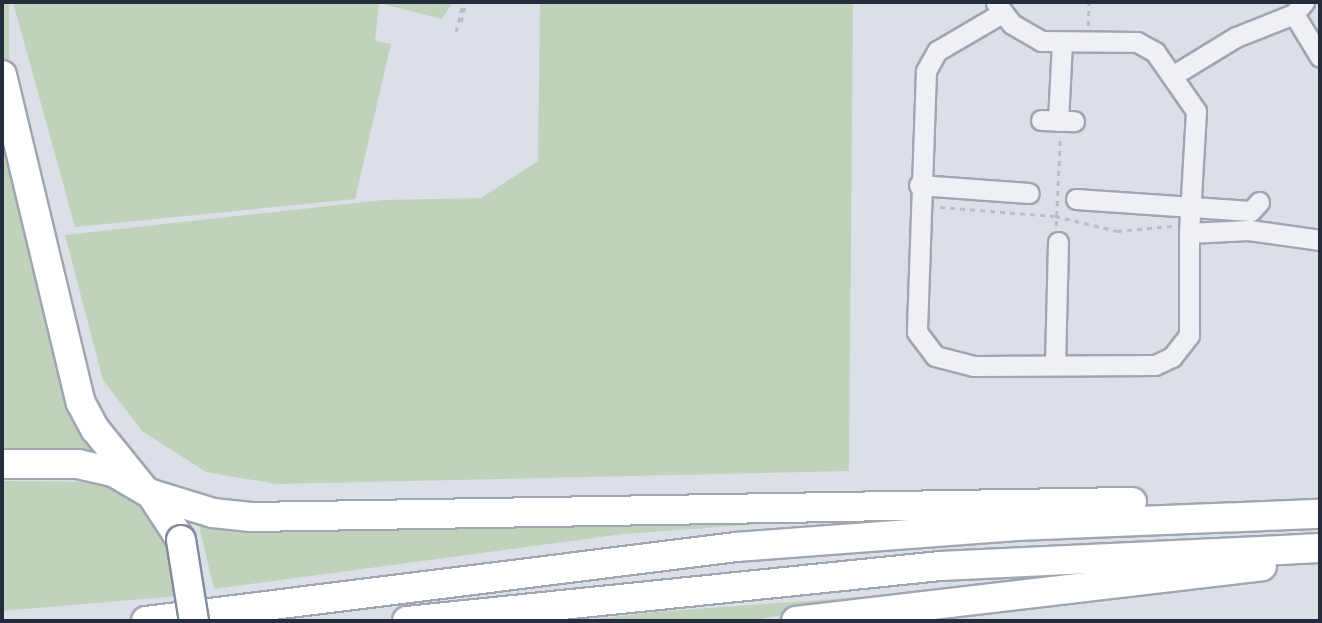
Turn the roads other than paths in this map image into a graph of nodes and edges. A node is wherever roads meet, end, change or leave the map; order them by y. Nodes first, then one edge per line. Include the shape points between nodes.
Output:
1 (999, 7) edge
2 (1301, 7) edge
3 (1062, 42) junction
4 (1320, 57) edge
5 (2, 75) edge
6 (1172, 76) junction
7 (1058, 121) road end
8 (919, 185) junction
9 (1029, 193) dead end
10 (1076, 199) dead end
11 (1259, 202) dead end
12 (1191, 208) junction
13 (1189, 233) junction
14 (1320, 240) edge
15 (1058, 242) road end
16 (1055, 365) junction
17 (2, 464) edge
18 (146, 491) junction
19 (1320, 504) edge
20 (1320, 514) edge
21 (1320, 548) edge
22 (1320, 559) edge
23 (146, 621) edge
24 (194, 621) edge
25 (407, 621) edge
26 (796, 621) edge

1 - 3 street via 1041,41
1 - 8 street via 931,58
2 - 4 street
2 - 6 street via 1236,37
3 - 6 street via 1136,42 1155,52
3 - 7 street
5 - 18 highway via 81,403 95,429
6 - 12 street via 1196,111
8 - 9 street
8 - 16 street via 918,332 924,346 951,363
10 - 12 street
11 - 12 street via 1251,211
12 - 13 street
13 - 14 street via 1250,230
13 - 16 street via 1192,308 1182,348 1155,365
15 - 16 street
17 - 18 highway via 90,465
18 - 19 highway via 213,513 251,517 417,511
18 - 24 highway, bridge via 181,540
20 - 23 highway via 1016,526 736,547
21 - 25 highway via 796,578
22 - 26 highway

